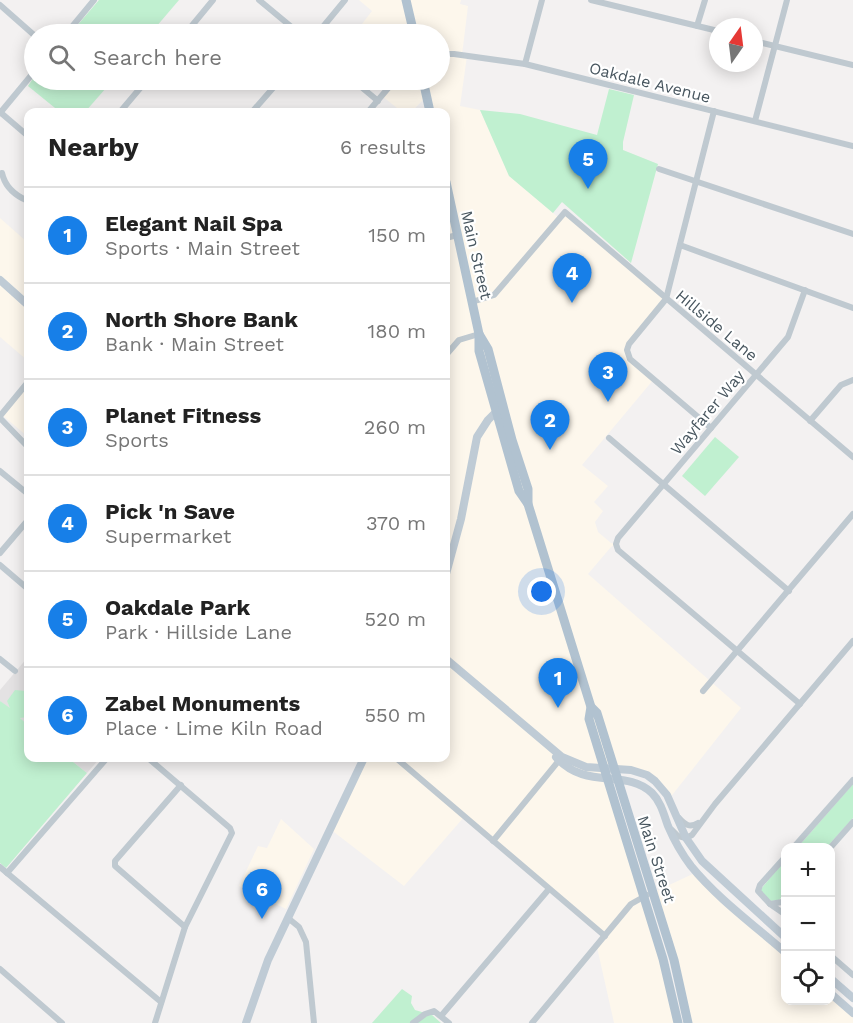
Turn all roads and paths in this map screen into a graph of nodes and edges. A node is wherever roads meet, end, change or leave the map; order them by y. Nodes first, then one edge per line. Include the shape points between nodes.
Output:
1 (94, 0) edge
2 (213, 0) edge
3 (259, 0) edge
4 (345, 0) edge
5 (406, 0) edge
6 (542, 0) edge
7 (591, 0) edge
8 (705, 0) edge
9 (787, 0) edge
10 (622, 4) edge
11 (0, 5) edge
12 (74, 24) edge
13 (193, 24) edge
14 (288, 24) edge
15 (325, 24) edge
16 (412, 24) edge
17 (24, 25) edge
18 (698, 26) junction
19 (709, 29) edge
20 (763, 43) edge
21 (774, 46) junction
22 (450, 54) edge
23 (525, 64) junction
24 (853, 65) edge
25 (24, 84) edge
26 (139, 90) edge
27 (271, 90) edge
28 (364, 90) edge
29 (387, 90) edge
30 (425, 90) edge
31 (378, 101) junction
32 (123, 108) edge
33 (256, 108) edge
34 (372, 108) edge
35 (429, 108) edge
36 (714, 111) junction
37 (0, 112) edge
38 (755, 122) junction
39 (24, 133) edge
40 (853, 146) edge
41 (659, 169) dead end
42 (2, 173) dead end
43 (696, 182) junction
44 (24, 198) edge
45 (450, 202) edge
46 (853, 234) edge
47 (457, 235) junction
48 (450, 237) edge
49 (680, 244) junction
50 (0, 280) edge
51 (805, 290) junction
52 (666, 299) junction
53 (24, 301) edge
54 (472, 302) junction
55 (853, 308) edge
56 (479, 334) junction
57 (450, 350) edge
58 (756, 375) junction
59 (853, 380) edge
60 (24, 387) edge
61 (500, 411) junction
62 (0, 417) edge
63 (810, 421) junction
64 (711, 428) junction
65 (609, 438) dead end
66 (24, 443) edge
67 (853, 457) edge
68 (0, 471) edge
69 (664, 484) junction
70 (24, 491) edge
71 (853, 514) edge
72 (24, 525) edge
73 (0, 553) edge
74 (450, 559) edge
75 (0, 565) edge
76 (24, 586) edge
77 (789, 591) junction
78 (853, 641) edge
79 (737, 652) junction
80 (0, 659) edge
81 (450, 662) edge
82 (15, 671) dead end
83 (704, 692) dead end
84 (800, 704) junction
85 (560, 759) junction
86 (104, 762) edge
87 (153, 762) edge
88 (362, 762) edge
89 (401, 762) edge
90 (608, 768) junction
91 (612, 780) junction
92 (853, 780) edge
93 (181, 785) junction
94 (675, 814) junction
95 (701, 821) junction
96 (853, 822) edge
97 (668, 825) junction
98 (689, 836) junction
99 (493, 841) junction
100 (797, 843) edge
101 (834, 843) edge
102 (781, 862) edge
103 (0, 867) edge
104 (7, 873) junction
105 (549, 889) junction
106 (648, 894) junction
107 (781, 901) edge
108 (770, 904) junction
109 (781, 912) edge
110 (288, 918) junction
111 (185, 927) junction
112 (781, 933) edge
113 (605, 936) junction
114 (784, 951) edge
115 (835, 959) edge
116 (853, 962) edge
117 (0, 969) edge
118 (850, 973) edge
119 (835, 982) edge
120 (835, 997) edge
121 (853, 998) edge
122 (162, 1002) junction
123 (853, 1013) edge
124 (441, 1016) junction
125 (536, 1021) edge
126 (62, 1023) edge
127 (154, 1023) edge
128 (246, 1023) edge
129 (314, 1023) edge
130 (413, 1023) edge
131 (449, 1023) edge
132 (678, 1023) edge
133 (688, 1023) edge

1 - 12 street
2 - 13 street
3 - 14 street
4 - 15 street
5 - 16 main road
6 - 23 street
7 - 10 street
8 - 18 street
9 - 21 street
10 - 18 street
11 - 17 street
18 - 19 street
20 - 21 street
21 - 24 street
21 - 38 street
22 - 23 street, Oakdale Avenue
23 - 36 street, Oakdale Avenue
25 - 37 street
26 - 32 street
27 - 33 street
28 - 31 street
29 - 31 street
30 - 35 main road
31 - 34 street
36 - 38 street, Oakdale Avenue
36 - 43 street
37 - 39 street
38 - 40 street, Oakdale Avenue
41 - 43 street
42 - 44 street via 11,190
43 - 46 street
43 - 49 street
45 - 47 main road, Main Street
47 - 48 street
47 - 54 main road, Main Street
49 - 51 street
49 - 52 street
50 - 53 main road
51 - 55 street
51 - 58 street, Wayfarer Way via 788,337
52 - 54 street, Hillside Lane via 565,212 494,296
52 - 58 street, Hillside Lane
52 - 64 street via 629,344 627,352 630,359
54 - 56 main road, Main Street
56 - 57 street via 459,340
56 - 61 main road, Main Street via 479,351
58 - 63 street, Hillside Lane
58 - 64 street, Wayfarer Way
59 - 63 street via 841,385
60 - 62 street
61 - 74 main road via 477,437
61 - 90 main road, Main Street via 528,489 528,504 591,706 589,719
62 - 66 street
63 - 67 street, Hillside Lane
64 - 69 street, Wayfarer Way
65 - 69 street
68 - 70 street
69 - 77 street
69 - 79 street, Wayfarer Way via 618,538 618,549
71 - 77 street
72 - 73 street
75 - 76 street
77 - 79 street
78 - 84 street
79 - 83 street
79 - 84 street
80 - 82 street
81 - 85 main road
84 - 95 street
85 - 90 main road
85 - 91 main road via 575,773
85 - 99 street
86 - 104 street
87 - 93 street
88 - 110 main road
89 - 99 street
90 - 91 main road, Main Street
90 - 94 main road via 636,771 655,781 667,795
91 - 97 main road via 639,784 653,794
91 - 106 main road, Main Street
92 - 100 street
93 - 111 street via 232,833
93 - 111 street via 115,861 115,866
94 - 95 street via 685,825
94 - 98 main road
95 - 98 street
96 - 101 street
97 - 98 street via 678,836
97 - 114 main road via 691,866
98 - 112 main road via 702,861
99 - 105 street
102 - 108 street via 758,888
103 - 104 street
104 - 122 street
105 - 113 street
105 - 124 street
106 - 113 street via 631,904
106 - 132 main road, Main Street
106 - 133 main road, Main Street via 674,960
107 - 108 street
108 - 109 street
110 - 128 main road
110 - 129 street via 299,927 306,942
111 - 122 street
113 - 125 street
115 - 118 street
116 - 118 street
117 - 126 street
119 - 121 main road
120 - 123 main road
122 - 127 street
124 - 130 street via 434,1011
124 - 131 street

